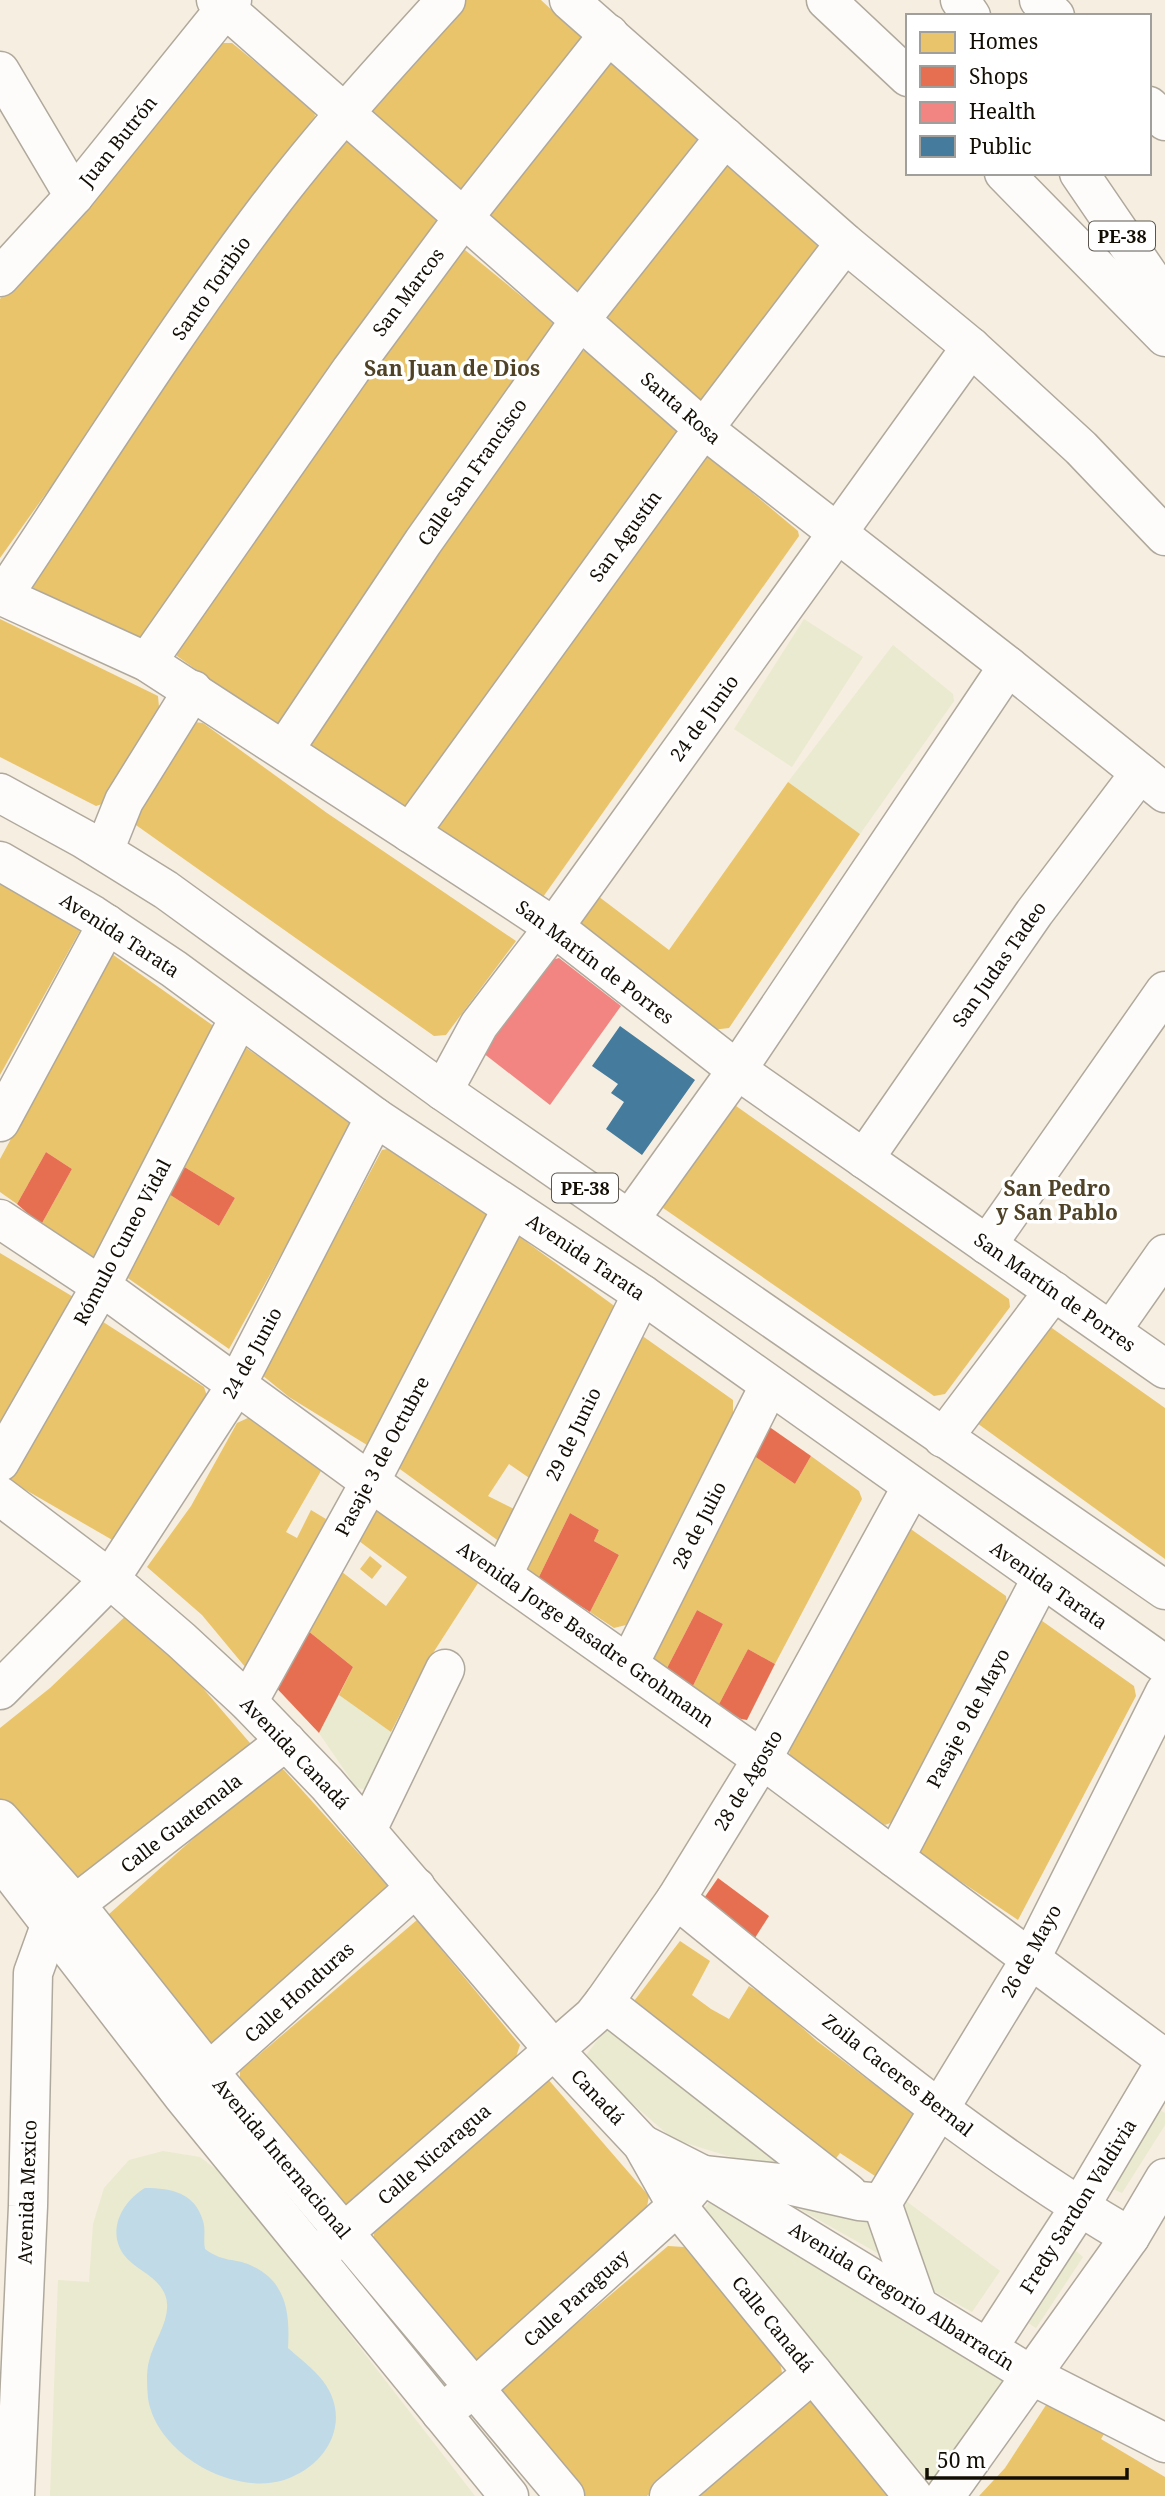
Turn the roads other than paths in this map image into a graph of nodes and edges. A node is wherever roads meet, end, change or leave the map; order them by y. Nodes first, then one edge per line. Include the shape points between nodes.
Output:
1 (446, 0) edge
2 (569, 0) edge
3 (826, 0) edge
4 (1039, 0) edge
5 (224, 3) edge
6 (1053, 14) edge
7 (609, 34) junction
8 (1, 74) edge
9 (906, 75) edge
10 (344, 113) junction
11 (725, 138) junction
12 (1006, 175) edge
13 (1080, 175) edge
14 (74, 196) junction
15 (464, 217) junction
16 (845, 243) junction
17 (0, 277) edge
18 (1165, 299) edge
19 (580, 320) junction
20 (1165, 337) edge
21 (971, 347) junction
22 (704, 429) junction
23 (838, 536) junction
24 (1165, 536) edge
25 (1, 595) edge
26 (146, 662) junction
27 (1009, 666) junction
28 (193, 690) junction
29 (284, 750) junction
30 (1152, 783) edge
31 (0, 793) edge
32 (410, 833) junction
33 (104, 851) junction
34 (0, 861) edge
35 (107, 924) junction
36 (554, 927) junction
37 (1165, 991) edge
38 (239, 1018) junction
39 (737, 1070) junction
40 (443, 1091) junction
41 (375, 1117) junction
42 (0, 1122) edge
43 (864, 1159) junction
44 (512, 1208) junction
45 (0, 1219) edge
46 (630, 1219) junction
47 (987, 1245) junction
48 (1165, 1254) edge
49 (101, 1286) junction
50 (1054, 1291) junction
51 (642, 1294) junction
52 (1111, 1331) junction
53 (1165, 1369) edge
54 (237, 1384) junction
55 (769, 1386) junction
56 (943, 1438) junction
57 (0, 1462) edge
58 (370, 1482) junction
59 (911, 1488) junction
60 (0, 1496) edge
61 (503, 1574) junction
62 (110, 1579) junction
63 (1041, 1579) junction
64 (1165, 1590) edge
65 (629, 1664) junction
66 (1165, 1665) edge
67 (445, 1670) dead end
68 (0, 1690) edge
69 (1165, 1692) edge
70 (248, 1702) junction
71 (286, 1741) junction
72 (762, 1759) junction
73 (0, 1819) edge
74 (367, 1830) junction
75 (895, 1858) junction
76 (0, 1859) edge
77 (416, 1887) junction
78 (676, 1899) junction
79 (64, 1915) junction
80 (1030, 1960) junction
81 (604, 2002) junction
82 (553, 2049) junction
83 (1165, 2061) edge
84 (196, 2084) junction
85 (937, 2108) junction
86 (642, 2144) junction
87 (703, 2175) junction
88 (1165, 2178) edge
89 (870, 2202) junction
90 (677, 2206) junction
91 (1079, 2208) junction
92 (345, 2233) junction
93 (1130, 2237) junction
94 (315, 2258) junction
95 (917, 2303) junction
96 (988, 2348) junction
97 (813, 2373) junction
98 (1031, 2375) junction
99 (476, 2387) junction
100 (441, 2413) junction
101 (9, 2425) edge
102 (1165, 2443) edge
103 (15, 2496) edge
104 (509, 2496) edge
105 (565, 2496) edge
106 (669, 2496) edge
107 (913, 2496) edge
108 (945, 2496) edge

1 - 10 main road, Santo Toribio
2 - 7 main road
3 - 9 main road
4 - 6 main road
5 - 10 main road, Santa Rosa
5 - 14 main road, Juan Butrón
7 - 11 main road
7 - 15 main road, San Marcos
8 - 14 main road
10 - 15 main road, Santa Rosa
10 - 25 main road, Santo Toribio via 266,210 169,346
11 - 16 main road
11 - 19 main road, Calle San Francisco
12 - 20 main road
13 - 18 main road, PE-38
14 - 17 main road, Juan Butrón
15 - 19 main road, Santa Rosa
15 - 26 main road, San Marcos
16 - 21 main road
16 - 22 main road, San Agustín
19 - 22 main road, Santa Rosa
19 - 29 main road, Calle San Francisco
21 - 23 main road, 24 de Junio
21 - 24 main road via 1081,448
22 - 23 main road, Santa Rosa
22 - 32 main road, San Agustín
23 - 27 main road, Santa Rosa
23 - 36 main road, 24 de Junio
25 - 26 main road, San Martín de Porres
26 - 28 main road, San Martín de Porres
27 - 30 main road, Santa Rosa
27 - 39 main road
28 - 29 main road, San Martín de Porres
28 - 33 main road via 124,801
29 - 32 main road, San Martín de Porres
30 - 43 main road, San Judas Tadeo via 1034,913
31 - 33 main road, PE-38
32 - 36 main road, San Martín de Porres
33 - 40 main road, PE-38 via 215,925
34 - 35 main road, Avenida Tarata
35 - 38 main road, Avenida Tarata
35 - 42 main road
36 - 39 main road, San Martín de Porres
36 - 40 main road, 24 de Junio via 479,1025
37 - 47 main road
38 - 41 main road, Avenida Tarata
38 - 49 main road, Rómulo Cuneo Vidal
39 - 43 main road, San Martín de Porres
39 - 46 main road
40 - 46 main road, PE-38
41 - 44 main road, Avenida Tarata
41 - 54 main road, 24 de Junio
43 - 47 main road, San Martín de Porres
44 - 51 main road, Avenida Tarata
44 - 58 main road, Pasaje 3 de Octubre
45 - 49 main road, Avenida Jorge Basadre Grohmann
46 - 56 main road, PE-38
47 - 50 main road, San Martín de Porres
48 - 52 main road
49 - 54 main road, Avenida Jorge Basadre Grohmann
49 - 57 main road, Rómulo Cuneo Vidal
50 - 52 main road, San Martín de Porres
50 - 56 main road
51 - 55 main road, Avenida Tarata
51 - 61 main road, 29 de Junio
52 - 53 main road, San Martín de Porres
54 - 58 main road, Avenida Jorge Basadre Grohmann
54 - 62 main road, 24 de Junio
55 - 59 main road, Avenida Tarata
55 - 65 main road, 28 de Julio
56 - 64 main road, PE-38
58 - 61 main road, Avenida Jorge Basadre Grohmann
58 - 70 main road, Pasaje 3 de Octubre
59 - 63 main road, Avenida Tarata
59 - 72 main road, 28 de Agosto
60 - 62 main road, Avenida Canadá
61 - 65 main road, Avenida Jorge Basadre Grohmann
62 - 68 main road, 24 de Junio
62 - 70 main road, Avenida Canadá
63 - 66 main road, Avenida Tarata
63 - 75 main road, Pasaje 9 de Mayo
65 - 72 main road, Avenida Jorge Basadre Grohmann
67 - 74 main road
69 - 80 main road, 26 de Mayo
70 - 71 main road, Avenida Canadá
71 - 74 main road, Avenida Canadá
71 - 79 main road, Calle Guatemala
72 - 75 main road, Avenida Jorge Basadre Grohmann
72 - 78 main road, 28 de Agosto
73 - 79 main road, Avenida Internacional
74 - 77 main road, Avenida Canadá
75 - 80 main road, Avenida Jorge Basadre Grohmann
76 - 79 main road, Avenida Internacional
77 - 82 main road, Avenida Canadá
77 - 84 main road, Calle Honduras
78 - 81 main road, 28 de Agosto
78 - 85 main road, Zoila Caceres Bernal
79 - 84 main road, Avenida Internacional
79 - 101 main road, Avenida Mexico via 33,1973 28,2206
80 - 83 main road, Avenida Jorge Basadre Grohmann
80 - 85 main road, 26 de Mayo
81 - 82 main road, 28 de Agosto
81 - 89 main road
82 - 86 main road, Canadá
82 - 92 main road, Calle Nicaragua
83 - 91 main road, Fredy Sardon Valdivia
84 - 92 main road, Avenida Internacional
84 - 94 main road, Avenida Internacional
85 - 89 main road, 26 de Mayo
85 - 91 main road, Zoila Caceres Bernal
86 - 87 main road, Avenida Gregorio Albarracín
86 - 90 main road, Calle Canadá
87 - 89 main road via 779,2183
87 - 90 main road, Calle Paraguay
87 - 95 main road, Avenida Gregorio Albarracín
88 - 93 main road
89 - 95 main road
90 - 97 main road, Calle Canadá
90 - 99 main road, Calle Paraguay
91 - 93 main road, Zoila Caceres Bernal
91 - 96 main road, Fredy Sardon Valdivia
92 - 94 main road, Calle Nicaragua
92 - 99 main road, Avenida Internacional
93 - 98 main road
94 - 100 main road, Avenida Internacional
95 - 96 main road, Avenida Gregorio Albarracín
96 - 98 main road, Avenida Gregorio Albarracín
97 - 106 main road
97 - 107 main road, Calle Canadá
98 - 102 main road, Avenida Gregorio Albarracín
98 - 108 main road
99 - 100 main road, Calle Paraguay
99 - 105 main road, Avenida Internacional
100 - 104 main road, Avenida Internacional
101 - 103 main road, Avenida Mexico

